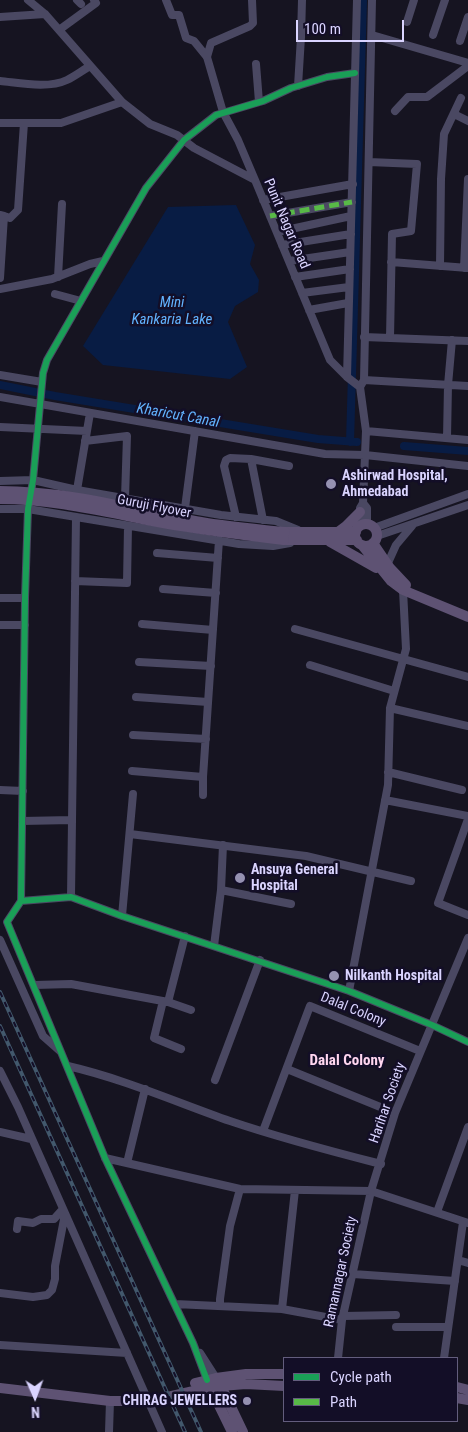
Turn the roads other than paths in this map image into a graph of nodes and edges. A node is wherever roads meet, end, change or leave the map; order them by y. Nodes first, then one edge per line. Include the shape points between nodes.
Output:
1 (28, 0) edge
2 (94, 0) edge
3 (166, 0) edge
4 (252, 0) edge
5 (302, 0) edge
6 (357, 0) edge
7 (372, 0) edge
8 (414, 0) edge
9 (445, 0) edge
10 (45, 14) junction
11 (0, 17) edge
12 (468, 17) edge
13 (407, 22) dead end
14 (59, 30) junction
15 (433, 34) dead end
16 (372, 35) junction
17 (460, 41) dead end
18 (207, 57) junction
19 (256, 64) dead end
20 (468, 65) edge
21 (90, 66) junction
22 (355, 73) junction
23 (0, 81) edge
24 (298, 86) junction
25 (461, 98) dead end
26 (122, 102) junction
27 (259, 102) junction
28 (395, 111) dead end
29 (223, 112) junction
30 (454, 114) junction
31 (468, 121) edge
32 (0, 123) edge
33 (24, 123) junction
34 (184, 140) junction
35 (369, 162) junction
36 (468, 179) edge
37 (255, 180) junction
38 (352, 184) junction
39 (264, 200) junction
40 (352, 202) junction
41 (62, 204) dead end
42 (2, 216) edge
43 (270, 216) junction
44 (352, 216) junction
45 (277, 232) junction
46 (351, 234) junction
47 (282, 245) junction
48 (350, 252) junction
49 (103, 261) junction
50 (289, 261) junction
51 (392, 262) junction
52 (440, 266) junction
53 (466, 268) edge
54 (350, 269) junction
55 (58, 277) junction
56 (295, 277) junction
57 (0, 278) edge
58 (349, 288) junction
59 (0, 289) edge
60 (302, 293) junction
61 (55, 294) dead end
62 (81, 301) junction
63 (348, 303) junction
64 (309, 310) junction
65 (364, 338) junction
66 (390, 338) junction
67 (452, 340) junction
68 (468, 340) edge
69 (0, 375) edge
70 (347, 378) junction
71 (42, 383) junction
72 (361, 384) junction
73 (448, 385) junction
74 (468, 386) edge
75 (0, 397) edge
76 (39, 402) junction
77 (90, 413) junction
78 (130, 420) junction
79 (0, 427) edge
80 (38, 428) junction
81 (87, 431) junction
82 (195, 431) junction
83 (366, 431) junction
84 (128, 436) junction
85 (447, 438) junction
86 (468, 440) edge
87 (85, 442) junction
88 (365, 455) junction
89 (251, 459) junction
90 (289, 466) dead end
91 (468, 466) edge
92 (33, 480) junction
93 (0, 481) edge
94 (77, 490) junction
95 (0, 491) edge
96 (468, 494) edge
97 (125, 498) junction
98 (0, 499) edge
99 (468, 505) edge
100 (185, 508) junction
101 (361, 508) junction
102 (0, 509) edge
103 (28, 509) junction
104 (76, 517) junction
105 (236, 517) junction
106 (262, 520) junction
107 (413, 524) junction
108 (128, 526) junction
109 (338, 532) junction
110 (366, 534) junction
111 (285, 536) junction
112 (304, 537) junction
113 (219, 540) junction
114 (328, 541) junction
115 (158, 554) dead end
116 (218, 558) junction
117 (386, 569) junction
118 (75, 581) junction
119 (164, 589) dead end
120 (403, 590) junction
121 (216, 593) junction
122 (0, 598) edge
123 (25, 598) junction
124 (468, 613) edge
125 (468, 617) edge
126 (142, 624) dead end
127 (0, 625) edge
128 (25, 625) junction
129 (295, 629) dead end
130 (213, 630) junction
131 (403, 659) junction
132 (139, 662) dead end
133 (310, 665) dead end
134 (211, 666) junction
135 (468, 677) edge
136 (394, 691) junction
137 (136, 697) dead end
138 (208, 702) junction
139 (390, 708) junction
140 (468, 726) edge
141 (133, 735) dead end
142 (206, 739) junction
143 (132, 771) dead end
144 (388, 772) junction
145 (203, 777) junction
146 (0, 790) edge
147 (462, 790) dead end
148 (22, 791) junction
149 (133, 794) dead end
150 (202, 795) dead end
151 (385, 800) junction
152 (468, 818) edge
153 (72, 820) junction
154 (22, 821) junction
155 (130, 834) junction
156 (223, 845) junction
157 (371, 871) junction
158 (411, 881) dead end
159 (220, 890) junction
160 (71, 897) junction
161 (21, 901) junction
162 (291, 904) dead end
163 (468, 915) edge
164 (122, 916) junction
165 (185, 936) junction
166 (0, 940) edge
167 (467, 942) edge
168 (214, 946) junction
169 (260, 960) junction
170 (35, 986) junction
171 (349, 991) junction
172 (166, 1002) junction
173 (191, 1010) dead end
174 (432, 1025) junction
175 (468, 1042) edge
176 (181, 1050) dead end
177 (420, 1051) junction
178 (62, 1052) junction
179 (68, 1066) junction
180 (287, 1069) junction
181 (0, 1071) edge
182 (215, 1080) dead end
183 (144, 1088) junction
184 (395, 1113) junction
185 (468, 1127) edge
186 (263, 1131) junction
187 (0, 1132) edge
188 (31, 1139) junction
189 (105, 1158) junction
190 (127, 1163) junction
191 (381, 1164) junction
192 (240, 1189) junction
193 (295, 1190) junction
194 (371, 1191) junction
195 (64, 1212) junction
196 (440, 1213) junction
197 (466, 1223) edge
198 (17, 1229) dead end
199 (458, 1260) junction
200 (468, 1263) edge
201 (353, 1274) junction
202 (455, 1281) junction
203 (0, 1293) edge
204 (175, 1304) junction
205 (220, 1305) junction
206 (282, 1309) junction
207 (396, 1315) dead end
208 (343, 1318) junction
209 (396, 1327) dead end
210 (448, 1327) junction
211 (0, 1345) edge
212 (127, 1352) junction
213 (338, 1357) edge
214 (444, 1357) edge
215 (283, 1374) edge
216 (214, 1383) junction
217 (283, 1386) edge
218 (0, 1388) edge
219 (145, 1399) junction
220 (110, 1401) junction
221 (109, 1432) edge
222 (162, 1432) edge
223 (232, 1432) edge
224 (243, 1432) edge

1 - 10 street, Punit Nagar Road
2 - 14 street via 96,3
3 - 18 street via 171,13 179,15 186,38 194,41
4 - 18 street via 253,23 211,43
5 - 24 street
6 - 22 street
7 - 16 street
8 - 13 street
9 - 15 street
10 - 11 street
10 - 14 street, Punit Nagar Road
12 - 17 street
14 - 21 street, Punit Nagar Road
16 - 20 street
16 - 35 street
18 - 29 street
19 - 27 street
20 - 28 street via 427,97 408,97
21 - 23 street via 57,83
21 - 26 street, Punit Nagar Road
22 - 24 street
22 - 38 street
24 - 27 street
25 - 30 street
26 - 33 street via 60,123
26 - 34 street, Punit Nagar Road via 150,124
27 - 29 street
29 - 34 street
29 - 37 street
30 - 31 street
30 - 52 street via 444,134
32 - 33 street
33 - 42 street via 18,210 10,218
34 - 37 street, Punit Nagar Road
34 - 49 street via 146,188
35 - 51 street via 417,164 411,231 392,234
35 - 65 street
36 - 53 street
37 - 39 street, Punit Nagar Road
38 - 39 street
38 - 40 street
39 - 43 street, Punit Nagar Road
40 - 43 street
40 - 44 street
41 - 55 street
42 - 57 street
43 - 45 street, Punit Nagar Road
44 - 45 street
44 - 46 street
45 - 47 street, Punit Nagar Road
46 - 47 street
46 - 48 street
47 - 50 street, Punit Nagar Road
48 - 50 street
48 - 54 street
49 - 55 street
49 - 62 street
50 - 56 street, Punit Nagar Road
51 - 52 street
51 - 66 street
52 - 53 street
54 - 56 street
54 - 58 street
55 - 59 street
56 - 60 street, Punit Nagar Road
58 - 60 street
58 - 63 street
60 - 64 street, Punit Nagar Road
61 - 62 street
62 - 71 street via 47,360
63 - 64 street
63 - 70 street
64 - 70 street, Punit Nagar Road via 330,360
65 - 66 street
65 - 72 street
66 - 67 street
67 - 68 street
67 - 73 street
69 - 71 street
70 - 72 street, Punit Nagar Road
71 - 76 street
72 - 73 street
72 - 83 street
73 - 74 street
73 - 85 street
75 - 76 street
76 - 77 street
76 - 80 street
77 - 78 street
77 - 81 street
78 - 82 street
78 - 84 street
79 - 80 street
80 - 81 street
80 - 92 street
81 - 87 street
82 - 88 street via 325,454
82 - 100 street
83 - 85 street
83 - 88 street
84 - 87 street
84 - 97 street
85 - 86 street
87 - 94 street
88 - 91 street
88 - 101 street
89 - 90 street
89 - 105 street via 230,458 224,466
89 - 106 street
92 - 93 street
92 - 94 street
92 - 103 street
94 - 97 street
95 - 111 main road, Guruji Flyover, bridge via 63,496
96 - 110 street
97 - 100 street
98 - 111 main road, Guruji Flyover, bridge via 62,504 202,530
99 - 107 street
100 - 105 street
101 - 109 main road
101 - 110 street
102 - 103 street
103 - 104 street
103 - 123 street
104 - 108 street
104 - 118 street
105 - 106 street
106 - 112 street via 276,521
107 - 110 street
107 - 117 street via 396,545
108 - 113 street
108 - 118 street via 127,583
109 - 110 main road
109 - 112 main road
110 - 114 main road
110 - 117 main road
111 - 112 main road, Guruji Flyover
112 - 113 street via 274,546
112 - 114 main road
113 - 116 street
114 - 117 main road
115 - 116 street
116 - 121 street
117 - 120 main road via 391,580
117 - 124 main road via 403,584
118 - 153 street
119 - 121 street
120 - 125 main road
120 - 131 street via 406,649
121 - 130 street
122 - 123 street
123 - 128 street
126 - 130 street
127 - 128 street
128 - 148 street
129 - 131 street
130 - 134 street
131 - 135 street
131 - 136 street
132 - 134 street
133 - 136 street
134 - 138 street
136 - 139 street
137 - 138 street
138 - 142 street
139 - 140 street
139 - 144 street
141 - 142 street
142 - 145 street
143 - 145 street
144 - 147 street
144 - 151 street
145 - 150 street
146 - 148 street
148 - 154 street
149 - 155 street
151 - 152 street
151 - 157 street
152 - 163 street via 438,903
153 - 154 street
153 - 160 street
154 - 161 street
155 - 156 street
155 - 164 street
156 - 157 street via 306,856
156 - 159 street
157 - 158 street
157 - 171 street
159 - 162 street
159 - 168 street
160 - 161 street
160 - 164 street
161 - 170 street via 8,922
164 - 165 street
165 - 168 street
165 - 172 street
166 - 178 street via 43,1036
167 - 174 street, Harihar Society
168 - 169 street
169 - 171 street
169 - 182 street
170 - 172 street via 71,984
170 - 178 street
171 - 174 street
172 - 173 street
172 - 176 street via 154,1038
174 - 175 street
174 - 177 street, Harihar Society
177 - 180 street, Dalal Colony via 310,1006
177 - 184 street, Harihar Society
178 - 179 street
179 - 183 street
179 - 189 street
180 - 184 street
180 - 186 street
181 - 188 street
183 - 186 street
183 - 190 street
184 - 191 street, Harihar Society
185 - 196 street
186 - 191 street
187 - 188 street
188 - 195 street
189 - 190 street
189 - 204 street
190 - 192 street
191 - 194 street, Harihar Society
192 - 193 street
192 - 205 street via 230,1226
193 - 194 street
193 - 206 street
194 - 196 street
194 - 201 street, Ramannagar Society
195 - 198 street via 54,1219 18,1222
195 - 203 street via 52,1290 33,1297
195 - 212 street
196 - 197 street
197 - 199 street
199 - 200 street
199 - 202 street
201 - 202 street
201 - 208 street, Ramannagar Society
202 - 210 street
204 - 205 street
204 - 216 street
205 - 206 street
206 - 208 street
207 - 208 street
208 - 213 street, Ramannagar Society
209 - 210 street
210 - 214 street
211 - 212 street
212 - 219 street
215 - 216 main road via 246,1374
216 - 217 main road
216 - 219 main road
216 - 223 main road
216 - 224 main road
218 - 220 main road
219 - 220 main road
219 - 222 street
220 - 221 street

